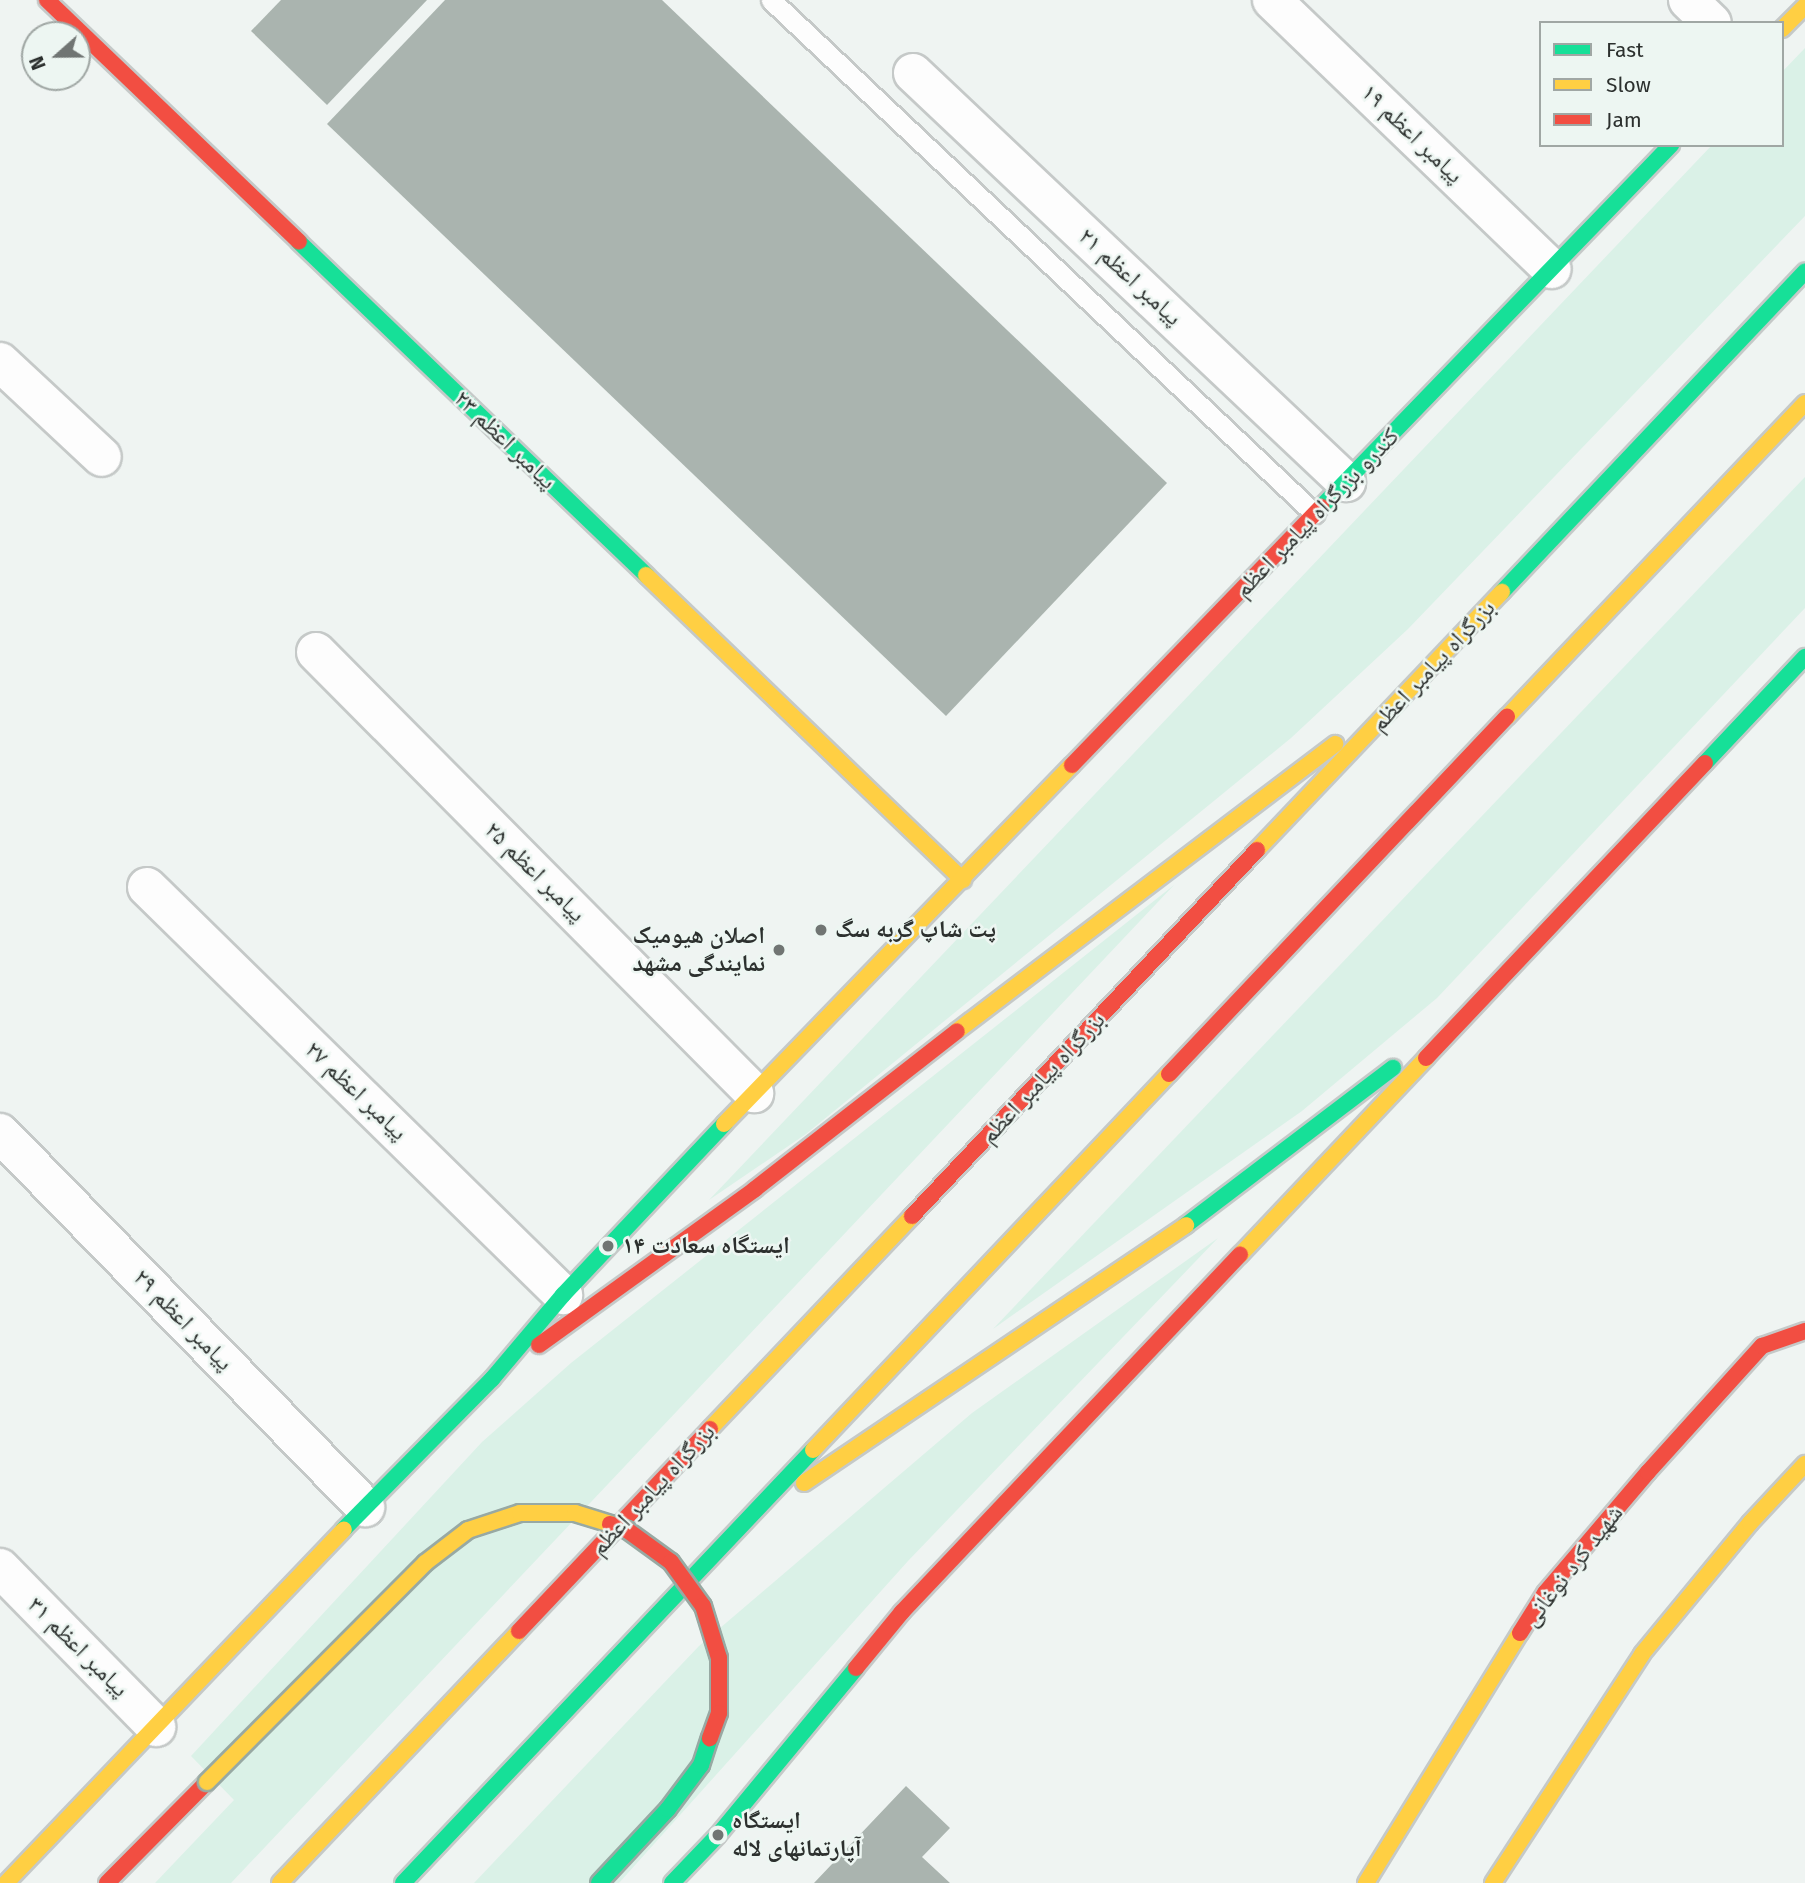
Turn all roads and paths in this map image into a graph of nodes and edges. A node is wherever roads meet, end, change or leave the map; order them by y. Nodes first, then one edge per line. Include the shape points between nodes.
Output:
1 (47, 0) edge
2 (771, 0) edge
3 (1272, 0) edge
4 (1688, 0) edge
5 (1805, 6) edge
6 (1710, 21) edge
7 (1784, 27) edge
8 (913, 73) dead end
9 (1669, 147) edge
10 (1552, 269) junction
11 (1805, 272) edge
12 (0, 362) edge
13 (1805, 403) edge
14 (102, 457) dead end
15 (1346, 482) junction
16 (1315, 514) junction
17 (316, 652) dead end
18 (1805, 657) edge
19 (1420, 680) junction
20 (963, 880) junction
21 (148, 887) dead end
22 (1490, 993) junction
23 (754, 1093) junction
24 (0, 1133) edge
25 (563, 1295) junction
26 (1805, 1331) edge
27 (492, 1379) junction
28 (1805, 1464) edge
29 (365, 1507) junction
30 (742, 1525) junction
31 (0, 1568) edge
32 (156, 1727) junction
33 (6, 1883) edge
34 (107, 1883) edge
35 (280, 1883) edge
36 (403, 1883) edge
37 (598, 1883) edge
38 (672, 1883) edge
39 (1366, 1883) edge
40 (1493, 1883) edge

1 - 20 main road, پیامبر اعظم ۲۳
2 - 16 lane
3 - 10 street, پیامبر اعظم ۱۹
4 - 6 street
5 - 7 main road
8 - 15 street, پیامبر اعظم ۲۱
9 - 10 main road, کندرو بزرگراه پیامبر اعظم
10 - 15 main road, کندرو بزرگراه پیامبر اعظم
11 - 19 main road, بزرگراه پیامبر اعظم
12 - 14 street
13 - 30 main road
15 - 16 main road, کندرو بزرگراه پیامبر اعظم
16 - 20 main road, کندرو بزرگراه پیامبر اعظم
17 - 23 street, پیامبر اعظم ۲۵
18 - 22 main road
19 - 27 main road via 1067,944 755,1188
19 - 35 main road, بزرگراه پیامبر اعظم
20 - 23 main road, کندرو بزرگراه پیامبر اعظم
21 - 25 street, پیامبر اعظم ۲۷
22 - 30 main road via 1207,1211
22 - 38 main road via 902,1612 718,1835
23 - 25 main road, کندرو بزرگراه پیامبر اعظم
24 - 29 street, پیامبر اعظم ۲۹
25 - 27 main road, کندرو بزرگراه پیامبر اعظم
26 - 39 main road, شهید کرد نوغانی via 1762,1346 1545,1593
27 - 29 main road
28 - 40 main road via 1750,1522 1642,1654
29 - 32 main road
30 - 36 main road
31 - 32 street, پیامبر اعظم ۳۱
32 - 33 main road
34 - 37 main road, bridge via 425,1563 468,1530 520,1513 575,1513 627,1530 671,1562 703,1606 719,1658 719,1713 701,1765 668,1809

